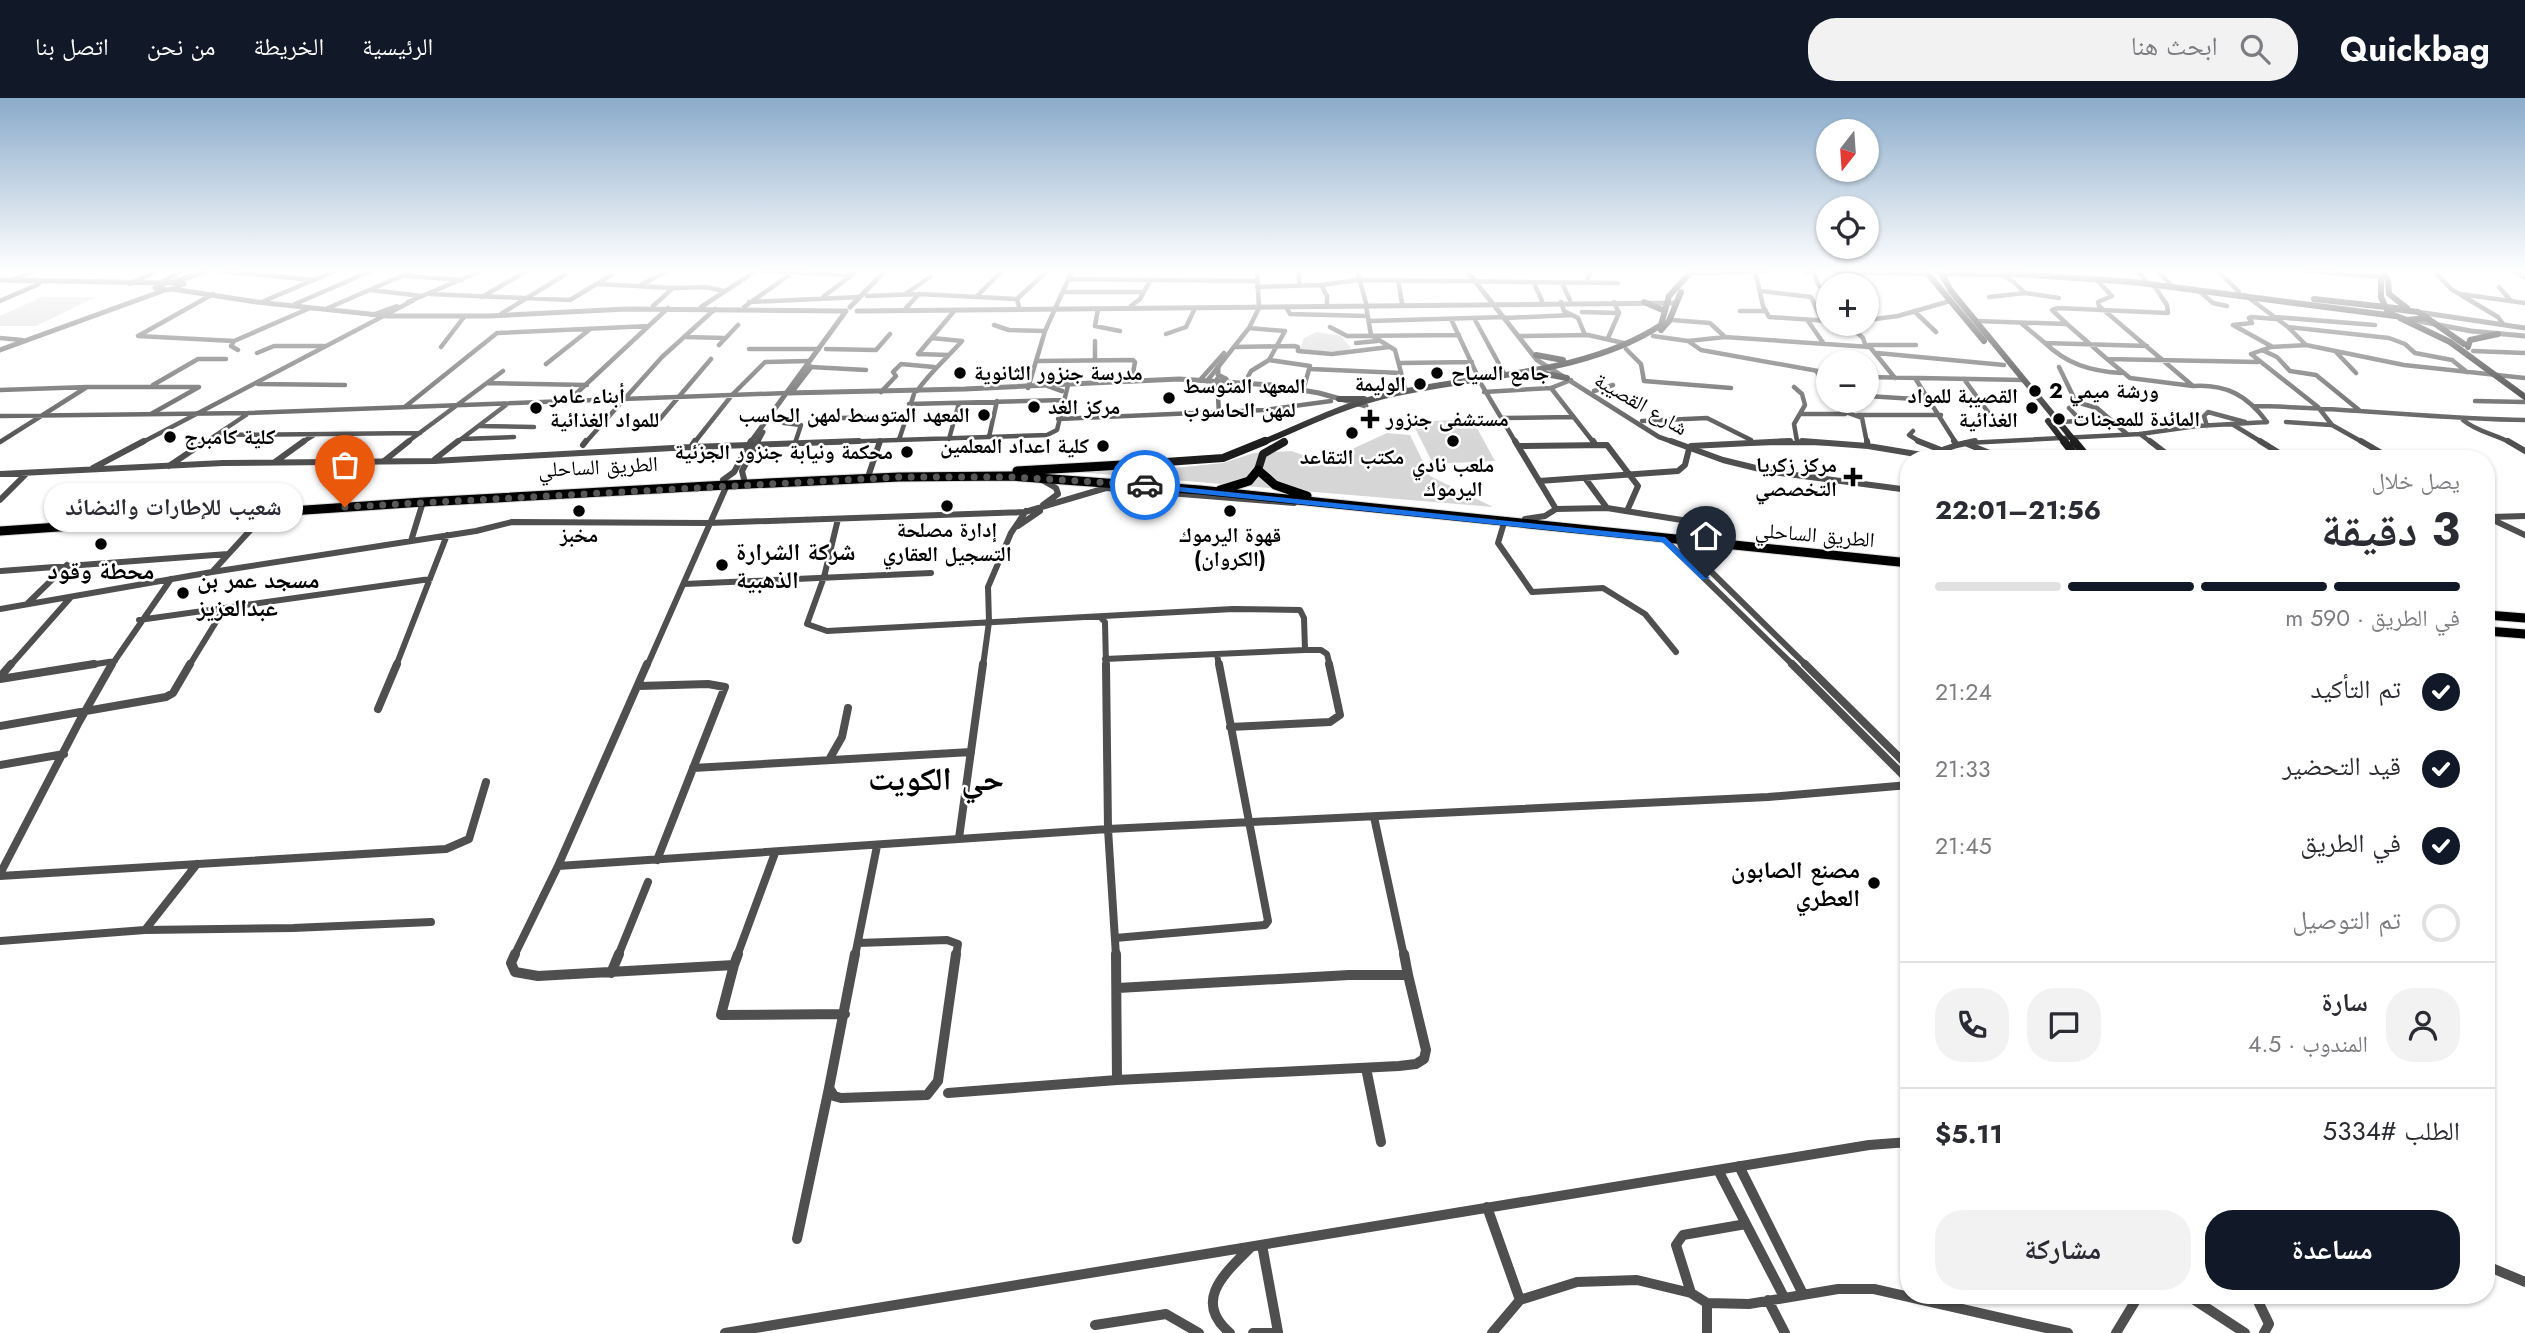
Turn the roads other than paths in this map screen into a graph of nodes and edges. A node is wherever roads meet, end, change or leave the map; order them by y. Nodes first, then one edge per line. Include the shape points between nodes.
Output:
1 (1249, 328) edge
2 (52, 329) edge
3 (53, 329) edge
4 (151, 329) edge
5 (262, 329) edge
6 (355, 329) edge
7 (454, 329) edge
8 (591, 329) junction
9 (598, 329) edge
10 (646, 329) edge
11 (695, 329) edge
12 (735, 329) edge
13 (837, 329) edge
14 (940, 329) edge
15 (1005, 329) edge
16 (1108, 329) edge
17 (1185, 329) edge
18 (1243, 329) edge
19 (1257, 329) edge
20 (1333, 329) edge
21 (1370, 329) edge
22 (1456, 329) edge
23 (1480, 329) edge
24 (1514, 329) edge
25 (1582, 329) edge
26 (1612, 329) edge
27 (1655, 329) edge
28 (1662, 329) edge
29 (1716, 329) edge
30 (1813, 329) edge
31 (1933, 329) edge
32 (1973, 329) edge
33 (1982, 329) edge
34 (2027, 329) edge
35 (2072, 329) edge
36 (2126, 329) edge
37 (2238, 329) edge
38 (2290, 329) edge
39 (2304, 329) edge
40 (2378, 329) edge
41 (2426, 329) edge
42 (2443, 329) edge
43 (2459, 329) edge
44 (2504, 329) edge
45 (1045, 331) joint
46 (1120, 331) dead end
47 (1936, 331) dead end
48 (890, 334) dead end
49 (1166, 334) dead end
50 (2498, 334) junction
51 (1371, 335) junction
52 (1459, 335) junction
53 (1585, 335) junction
54 (2510, 335) junction
55 (1347, 336) junction
56 (1520, 336) junction
57 (1653, 336) junction
58 (1860, 336) edge
59 (2525, 336) edge
60 (686, 337) junction
61 (1725, 337) junction
62 (2384, 337) junction
63 (0, 338) edge
64 (725, 338) junction
65 (932, 338) junction
66 (1608, 338) junction
67 (22, 340) junction
68 (234, 341) junction
69 (1096, 341) dead end
70 (1377, 341) junction
71 (1688, 341) junction
72 (1356, 343) junction
73 (1824, 344) junction
74 (2045, 344) junction
75 (719, 345) dead end
76 (1916, 345) dead end
77 (2091, 345) junction
78 (2306, 345) junction
79 (328, 346) junction
80 (1276, 346) junction
81 (1628, 346) junction
82 (1867, 346) junction
83 (2147, 346) junction
84 (441, 347) dead end
85 (1234, 347) junction
86 (1389, 347) junction
87 (2271, 347) junction
88 (0, 349) edge
89 (749, 349) dead end
90 (822, 349) junction
91 (2470, 349) junction
92 (238, 350) dead end
93 (1874, 350) edge
94 (2262, 350) junction
95 (1355, 352) junction
96 (1879, 352) edge
97 (2336, 352) junction
98 (2415, 353) junction
99 (2525, 353) edge
100 (257, 354) dead end
101 (1534, 354) junction
102 (950, 355) junction
103 (1879, 355) edge
104 (226, 359) dead end
105 (711, 359) dead end
106 (2107, 359) junction
107 (1094, 360) junction
108 (1269, 360) junction
109 (1571, 360) junction
110 (1036, 361) junction
111 (2165, 361) junction
112 (1472, 362) junction
113 (2258, 362) junction
114 (1400, 363) junction
115 (810, 364) junction
116 (556, 365) dead end
117 (2004, 365) junction
118 (1551, 366) junction
119 (934, 367) junction
120 (1218, 367) junction
121 (2059, 367) dead end
122 (1311, 369) junction
123 (2435, 369) junction
124 (866, 370) dead end
125 (503, 371) dead end
126 (1532, 372) junction
127 (1816, 372) edge
128 (2467, 372) junction
129 (1401, 373) junction
130 (2121, 373) junction
131 (2356, 373) dead end
132 (1505, 375) junction
133 (2496, 375) junction
134 (2505, 376) junction
135 (1879, 377) edge
136 (1132, 378) junction
137 (1895, 378) junction
138 (1915, 378) junction
139 (2525, 378) edge
140 (1204, 379) junction
141 (1569, 379) junction
142 (1964, 379) junction
143 (1217, 380) junction
144 (1480, 380) junction
145 (2019, 380) junction
146 (1236, 381) junction
147 (1069, 382) junction
148 (1245, 382) junction
149 (485, 383) junction
150 (255, 384) junction
151 (345, 385) dead end
152 (588, 385) junction
153 (1613, 385) dead end
154 (153, 386) junction
155 (1029, 386) junction
156 (2193, 386) junction
157 (88, 387) junction
158 (1551, 387) junction
159 (1794, 387) dead end
160 (1731, 388) dead end
161 (0, 390) edge
162 (1062, 390) junction
163 (1303, 390) junction
164 (1406, 391) junction
165 (1594, 391) junction
166 (881, 392) junction
167 (1484, 392) junction
168 (2525, 392) edge
169 (916, 393) junction
170 (788, 394) junction
171 (732, 395) junction
172 (681, 397) junction
173 (1879, 397) edge
174 (1375, 398) junction
175 (621, 400) junction
176 (1931, 400) junction
177 (2525, 400) edge
178 (997, 401) junction
179 (1336, 401) junction
180 (2475, 401) dead end
181 (566, 403) junction
182 (959, 403) junction
183 (909, 404) junction
184 (507, 405) junction
185 (453, 406) junction
186 (1359, 406) junction
187 (2253, 406) junction
188 (405, 407) junction
189 (2318, 407) junction
190 (2069, 408) dead end
191 (2360, 411) junction
192 (1339, 412) junction
193 (248, 413) junction
194 (1219, 413) junction
195 (41, 414) junction
196 (198, 414) junction
197 (227, 414) junction
198 (1801, 414) junction
199 (1849, 414) joint
200 (1985, 414) dead end
201 (2322, 414) junction
202 (12, 415) junction
203 (149, 415) junction
204 (1858, 415) junction
205 (1941, 415) junction
206 (0, 416) edge
207 (905, 417) junction
208 (1573, 417) junction
209 (838, 418) dead end
210 (1502, 418) junction
211 (1058, 419) junction
212 (2462, 419) junction
213 (659, 420) dead end
214 (2525, 420) edge
215 (1642, 421) junction
216 (2057, 422) junction
217 (2286, 422) dead end
218 (784, 423) dead end
219 (2246, 423) junction
220 (2306, 423) junction
221 (2232, 424) junction
222 (2332, 425) junction
223 (479, 426) junction
224 (2207, 426) junction
225 (227, 427) junction
226 (534, 427) dead end
227 (1913, 431) dead end
228 (420, 433) junction
229 (13, 434) junction
230 (316, 434) junction
231 (2127, 434) junction
232 (2140, 434) junction
233 (216, 435) junction
234 (514, 438) dead end
235 (989, 438) junction
236 (2070, 438) junction
237 (461, 439) junction
238 (948, 439) junction
239 (2062, 439) junction
240 (899, 440) junction
241 (1797, 440) junction
242 (880, 441) junction
243 (0, 442) edge
244 (1755, 442) junction
245 (795, 443) junction
246 (1965, 443) junction
247 (1595, 444) junction
248 (583, 445) dead end
249 (748, 445) junction
250 (755, 445) junction
251 (1957, 445) junction
252 (1520, 446) junction
253 (1868, 446) junction
254 (691, 447) junction
255 (1690, 447) junction
256 (1938, 450) edge
257 (1944, 450) edge
258 (1982, 450) edge
259 (2071, 450) edge
260 (2081, 450) edge
261 (2161, 450) edge
262 (2274, 450) edge
263 (2375, 450) edge
264 (2525, 451) edge
265 (1900, 452) edge
266 (383, 461) junction
267 (434, 461) junction
268 (275, 462) junction
269 (1123, 465) junction
270 (168, 466) junction
271 (91, 469) junction
272 (1258, 470) junction
273 (734, 471) junction
274 (1004, 471) junction
275 (28, 472) junction
276 (0, 474) edge
277 (869, 474) junction
278 (1629, 474) junction
279 (743, 475) junction
280 (1037, 478) junction
281 (1585, 478) junction
282 (1121, 480) junction
283 (1539, 481) junction
284 (725, 482) junction
285 (1900, 487) edge
286 (1229, 488) junction
287 (1200, 490) junction
288 (1306, 499) junction
289 (0, 500) edge
290 (423, 502) junction
291 (1048, 507) junction
292 (1607, 508) junction
293 (1556, 509) junction
294 (1627, 511) junction
295 (267, 512) junction
296 (1025, 512) junction
297 (2525, 516) edge
298 (2495, 517) edge
299 (838, 519) junction
300 (1525, 519) junction
301 (2495, 521) edge
302 (709, 523) junction
303 (1504, 523) junction
304 (0, 525) edge
305 (1014, 528) junction
306 (0, 531) edge
307 (447, 535) junction
308 (2525, 535) edge
309 (1721, 539) junction
310 (1665, 540) junction
311 (411, 541) junction
312 (1681, 542) junction
313 (228, 554) junction
314 (1900, 555) edge
315 (1900, 562) edge
316 (67, 565) junction
317 (0, 571) edge
318 (212, 572) junction
319 (931, 573) dead end
320 (824, 577) junction
321 (171, 579) junction
322 (430, 579) junction
323 (684, 584) junction
324 (72, 596) junction
325 (27, 604) junction
326 (0, 609) edge
327 (224, 609) junction
328 (2495, 616) edge
329 (1101, 618) junction
330 (2525, 618) edge
331 (138, 620) junction
332 (989, 622) junction
333 (2495, 622) edge
334 (2525, 625) edge
335 (2495, 632) edge
336 (2525, 634) edge
337 (1305, 650) junction
338 (1676, 652) dead end
339 (1217, 654) junction
340 (1105, 659) junction
341 (115, 661) junction
342 (0, 678) edge
343 (639, 686) junction
344 (848, 708) dead end
345 (378, 709) dead end
346 (86, 711) junction
347 (0, 726) edge
348 (1230, 727) junction
349 (971, 752) junction
350 (64, 754) junction
351 (830, 758) junction
352 (1900, 758) edge
353 (0, 765) edge
354 (693, 768) junction
355 (1900, 774) edge
356 (486, 782) dead end
357 (1900, 784) edge
358 (1374, 817) junction
359 (1248, 821) junction
360 (1108, 829) junction
361 (959, 838) junction
362 (877, 846) junction
363 (775, 853) junction
364 (657, 860) junction
365 (197, 864) junction
366 (558, 866) junction
367 (0, 875) edge
368 (648, 882) dead end
369 (431, 922) dead end
370 (145, 930) junction
371 (1115, 938) junction
372 (0, 941) edge
373 (858, 943) junction
374 (734, 965) junction
375 (611, 973) junction
376 (1408, 975) junction
377 (1118, 988) junction
378 (845, 1014) junction
379 (1366, 1068) junction
380 (1117, 1080) junction
381 (829, 1088) junction
382 (948, 1093) dead end
383 (1381, 1143) dead end
384 (1900, 1143) edge
385 (1739, 1166) junction
386 (1718, 1170) junction
387 (1487, 1207) junction
388 (1746, 1224) junction
389 (797, 1239) dead end
390 (1257, 1246) junction
391 (2495, 1269) edge
392 (2525, 1282) edge
393 (1691, 1293) junction
394 (1803, 1294) junction
395 (1900, 1295) edge
396 (1784, 1297) junction
397 (1520, 1300) junction
398 (1768, 1300) junction
399 (1707, 1303) junction
400 (1940, 1304) edge
401 (2134, 1304) edge
402 (2201, 1304) edge
403 (2261, 1304) edge
404 (1095, 1325) dead end
405 (725, 1333) edge
406 (1199, 1333) edge
407 (1230, 1333) edge
408 (1253, 1333) edge
409 (1278, 1333) edge
410 (1492, 1333) edge
411 (1707, 1333) edge
412 (1785, 1333) edge
413 (2068, 1333) edge
414 (2116, 1333) edge
415 (2245, 1333) edge
416 (2264, 1333) edge

1 - 85 street
2 - 67 street
3 - 88 street
4 - 68 street via 138,336
5 - 68 street
6 - 79 street
7 - 84 street
8 - 9 street
8 - 116 street via 546,363
8 - 188 street via 497,333
10 - 152 street
11 - 60 street
12 - 64 street
13 - 90 street
14 - 65 street
15 - 45 street
16 - 46 street
17 - 49 street
18 - 140 street
19 - 80 street via 1285,331
20 - 55 street
21 - 51 street
22 - 52 street
23 - 132 street
24 - 56 street, شارع القصيبة
25 - 53 street
26 - 66 street
27 - 81 main road
28 - 57 main road
29 - 61 street
30 - 73 street
31 - 47 street
32 - 117 main road
33 - 145 main road
34 - 74 street
35 - 77 street
36 - 83 street
37 - 87 street
38 - 78 street
39 - 62 street
40 - 62 street
41 - 133 main road
42 - 91 main road
43 - 50 street
44 - 54 street
45 - 110 street
48 - 90 street via 876,350
50 - 54 street
50 - 91 main road via 2470,340
51 - 52 street
51 - 55 street
51 - 70 street
52 - 112 street
53 - 56 street
53 - 66 street
54 - 59 street
55 - 72 street
56 - 101 street, شارع القصيبة
57 - 71 street
57 - 81 main road
58 - 82 street
60 - 64 street
60 - 175 street
61 - 71 street
61 - 73 street
62 - 98 street
63 - 67 street
64 - 75 street
65 - 102 street via 962,341
65 - 102 street via 918,354
66 - 81 street
67 - 88 street
68 - 92 street via 231,346
69 - 107 street
70 - 72 street
70 - 86 street
71 - 127 street via 1701,350
72 - 95 street
73 - 82 street
74 - 77 street
74 - 130 street via 2074,366
76 - 82 street
77 - 83 street
77 - 106 street
78 - 87 street
78 - 97 street
79 - 100 street via 274,346
79 - 150 street
80 - 85 street
80 - 95 street via 1296,346 1307,354
80 - 108 street
81 - 109 main road
81 - 118 main road
81 - 160 street via 1641,364 1644,381
82 - 93 street
83 - 111 street
85 - 120 street
86 - 95 street
86 - 114 street
87 - 94 street
89 - 90 street
90 - 115 street
91 - 99 street
91 - 134 main road
94 - 113 street via 2251,353
94 - 191 street via 2290,371 2316,375
96 - 117 street
97 - 123 street
97 - 131 street
98 - 123 street
98 - 128 street via 2449,358
101 - 109 main road
101 - 118 street, شارع القصيبة
102 - 119 street
103 - 137 street
104 - 154 street via 198,359
105 - 172 street
106 - 111 street
106 - 130 street
107 - 110 street
107 - 136 street via 1133,360
108 - 122 street
108 - 148 street via 1251,371
109 - 118 main road
110 - 155 street
111 - 113 street
111 - 156 street
112 - 114 street
112 - 144 street
113 - 189 street
114 - 129 street
115 - 124 street
115 - 170 street
115 - 171 street via 765,362
117 - 145 main road
118 - 126 main road
118 - 132 main road
118 - 141 street, شارع القصيبة
118 - 165 street
119 - 166 street via 901,364
119 - 169 street
120 - 140 street
120 - 146 street via 1221,377
121 - 231 street via 2076,402 2097,408
122 - 129 street
122 - 163 street
123 - 128 street
125 - 149 street
126 - 141 main road
126 - 144 main road
128 - 133 street
129 - 164 street
130 - 156 street via 2144,381
132 - 144 main road
133 - 134 street
133 - 177 main road
134 - 139 street
134 - 168 main road
135 - 137 street
136 - 140 street
136 - 147 street
137 - 138 street
138 - 142 street
138 - 176 street
140 - 143 street
140 - 147 street
141 - 158 street
141 - 255 street, شارع القصيبة via 1659,437
142 - 145 street
142 - 200 street via 1988,412
143 - 146 street
143 - 179 street
143 - 194 street
144 - 164 main road
144 - 167 street
144 - 186 main road
145 - 216 main road
145 - 239 main road
146 - 148 street
147 - 162 street
147 - 162 street
148 - 163 street
149 - 152 street
149 - 185 street
150 - 151 street
150 - 196 street
152 - 181 street
153 - 165 street
154 - 157 street
154 - 203 street via 199,387
155 - 162 street
155 - 162 street
155 - 169 street
156 - 187 street via 2230,387
157 - 161 street
157 - 195 street
158 - 167 street
158 - 208 street
159 - 198 street via 1803,398
162 - 178 street
162 - 211 street
163 - 179 street
164 - 174 main road
165 - 215 street
166 - 169 street
166 - 170 street
167 - 210 street
169 - 170 street
169 - 183 street
170 - 171 street
170 - 249 street
170 - 250 street
171 - 172 street
171 - 254 street
172 - 175 street
172 - 213 street
173 - 176 street
174 - 179 main road
174 - 186 main road
175 - 181 street
175 - 248 street
176 - 205 street
177 - 180 street
178 - 182 street
178 - 235 street
179 - 186 street
179 - 192 main road
179 - 194 street
181 - 184 street
182 - 183 street
182 - 238 street
183 - 207 street
184 - 185 street
184 - 223 street
185 - 188 street
185 - 228 street
186 - 192 main road
186 - 272 main road via 1269,449 1259,459
187 - 189 street
187 - 219 street via 2267,422
188 - 193 street
189 - 191 street
189 - 201 street
190 - 216 street via 2081,421
191 - 212 street
192 - 269 main road via 1223,458
193 - 197 street
193 - 225 street
194 - 211 street
195 - 202 street
195 - 203 street
195 - 229 street
196 - 197 street
196 - 203 street
196 - 271 street
197 - 225 street
198 - 199 street
198 - 241 street via 1794,424
199 - 204 street
201 - 220 street
201 - 222 street
202 - 206 street
202 - 229 street
204 - 205 street
204 - 253 street via 1864,421
205 - 251 street
207 - 209 street
207 - 240 street
208 - 210 street
208 - 247 street
210 - 252 street
211 - 235 street via 1052,434
212 - 214 street
212 - 264 street
215 - 244 street via 1707,418
215 - 255 street
216 - 236 main road
217 - 220 street
218 - 245 street via 801,425
219 - 221 street
219 - 224 street via 2208,412 2204,416
220 - 222 street
221 - 224 street
221 - 262 street
222 - 263 street
223 - 226 street
223 - 237 street
224 - 232 street
225 - 233 street
227 - 256 street via 1909,435 1916,441
228 - 230 street
228 - 266 street
229 - 243 street
230 - 233 street
230 - 268 street
231 - 232 street
231 - 236 street
232 - 261 street
233 - 270 street
234 - 237 street
235 - 238 street
236 - 239 street
236 - 260 main road
237 - 267 street
238 - 240 street
239 - 246 street
239 - 259 main road
240 - 242 street
241 - 244 street
241 - 253 street
242 - 245 street
242 - 277 street
244 - 255 street
245 - 250 street
246 - 251 street
246 - 258 street
247 - 252 street
247 - 278 street via 1608,446
249 - 250 street
249 - 254 street
249 - 273 street
250 - 279 street
251 - 257 street
252 - 283 street
253 - 265 street
254 - 267 street
255 - 278 street via 1683,469
255 - 285 street via 1769,468
266 - 267 street
266 - 268 street
268 - 270 street
269 - 274 highway
269 - 282 highway via 1117,470
270 - 271 street
271 - 275 street
272 - 286 highway via 1249,481
272 - 288 highway via 1275,485
273 - 279 street
273 - 284 street
274 - 277 highway, الطريق الساحلي
274 - 282 highway, الطريق الساحلي
275 - 276 street
275 - 289 street
277 - 279 highway, الطريق الساحلي
278 - 281 street
278 - 294 street via 1637,486
279 - 284 highway, الطريق الساحلي
280 - 282 highway, الطريق الساحلي
280 - 284 highway, الطريق الساحلي
280 - 296 street via 1056,488 1057,496
281 - 283 street
281 - 292 street
282 - 286 highway, الطريق الساحلي
282 - 287 highway, الطريق الساحلي
283 - 293 street
284 - 290 highway, الطريق الساحلي
284 - 302 street
284 - 304 highway, الطريق الساحلي via 501,491
286 - 287 highway
286 - 288 highway, الطريق الساحلي
287 - 288 highway, الطريق الساحلي
288 - 291 street via 1282,504 1106,488
288 - 300 highway, الطريق الساحلي
288 - 303 highway, الطريق الساحلي
290 - 295 highway, الطريق الساحلي
290 - 311 street
291 - 296 street
291 - 305 street
292 - 293 street
292 - 294 street
293 - 300 street
294 - 309 street via 1717,524
295 - 306 highway, الطريق الساحلي
295 - 313 street
296 - 299 street
296 - 305 street
297 - 298 street
299 - 302 street
299 - 320 street
300 - 309 highway, الطريق الساحلي
301 - 308 street
302 - 307 street via 512,522
302 - 323 street
303 - 310 highway, الطريق الساحلي
303 - 338 street via 1499,543 1532,592 1603,588 1646,614
305 - 332 street via 988,587
307 - 311 street
307 - 322 street
309 - 314 highway, الطريق الساحلي
310 - 312 highway, الطريق الساحلي
310 - 355 street
311 - 318 street
312 - 315 highway, الطريق الساحلي
312 - 352 street
313 - 316 street
313 - 318 street
316 - 317 street
316 - 325 street
318 - 321 street
319 - 320 street
320 - 323 street
320 - 332 street via 807,624 818,629
321 - 324 street
321 - 331 street
322 - 327 street
322 - 345 street
323 - 343 street
324 - 325 street
324 - 342 street
325 - 326 street
327 - 331 street
327 - 346 street via 173,693 160,700
328 - 330 highway
329 - 332 street
329 - 337 street via 1296,608 1303,611
329 - 340 street via 1105,622
331 - 341 street
332 - 349 street
333 - 334 highway
335 - 336 highway
337 - 339 street
337 - 348 street via 1327,654 1341,711 1336,720
339 - 340 street
339 - 348 street
340 - 360 street
341 - 342 street
341 - 346 street
343 - 354 street via 725,687
343 - 366 street
344 - 351 street via 842,737
346 - 347 street
346 - 350 street
348 - 359 street
349 - 351 street
349 - 361 street
350 - 353 street
350 - 367 street
351 - 354 street
354 - 364 street
356 - 365 street via 469,839 446,849
357 - 358 street via 1768,797
358 - 359 street
358 - 376 street
359 - 360 street
359 - 371 street via 1268,921 1265,925
360 - 361 street
360 - 371 street
361 - 362 street
362 - 363 street
362 - 373 street
363 - 364 street
363 - 374 street
364 - 366 street
365 - 367 street
365 - 370 street
366 - 375 street via 511,963 514,972 538,976
368 - 375 street
369 - 370 street
370 - 372 street
371 - 377 street
373 - 378 street
373 - 381 street via 947,940 958,944 938,1081 927,1095 842,1098
374 - 375 street
374 - 378 street via 721,1015
376 - 377 street
376 - 379 street via 1426,1050 1424,1059 1416,1064
377 - 380 street
378 - 381 street
379 - 380 street
379 - 383 street
380 - 382 street
381 - 389 street
384 - 385 street
385 - 386 street
385 - 394 street
386 - 387 street
386 - 388 street
387 - 390 street
387 - 397 street
388 - 393 street via 1679,1238 1676,1245
388 - 396 street
390 - 405 street
390 - 407 street via 1228,1272 1212,1297 1214,1317
390 - 409 street
391 - 392 street
393 - 397 street via 1637,1280 1589,1281
393 - 399 street
394 - 395 street via 1874,1289
394 - 396 street
396 - 398 street
397 - 410 street
398 - 399 street
398 - 412 street
399 - 411 street
400 - 413 street
401 - 414 street
402 - 415 street
403 - 416 street via 2269,1324
404 - 406 street via 1167,1314
408 - 409 street

